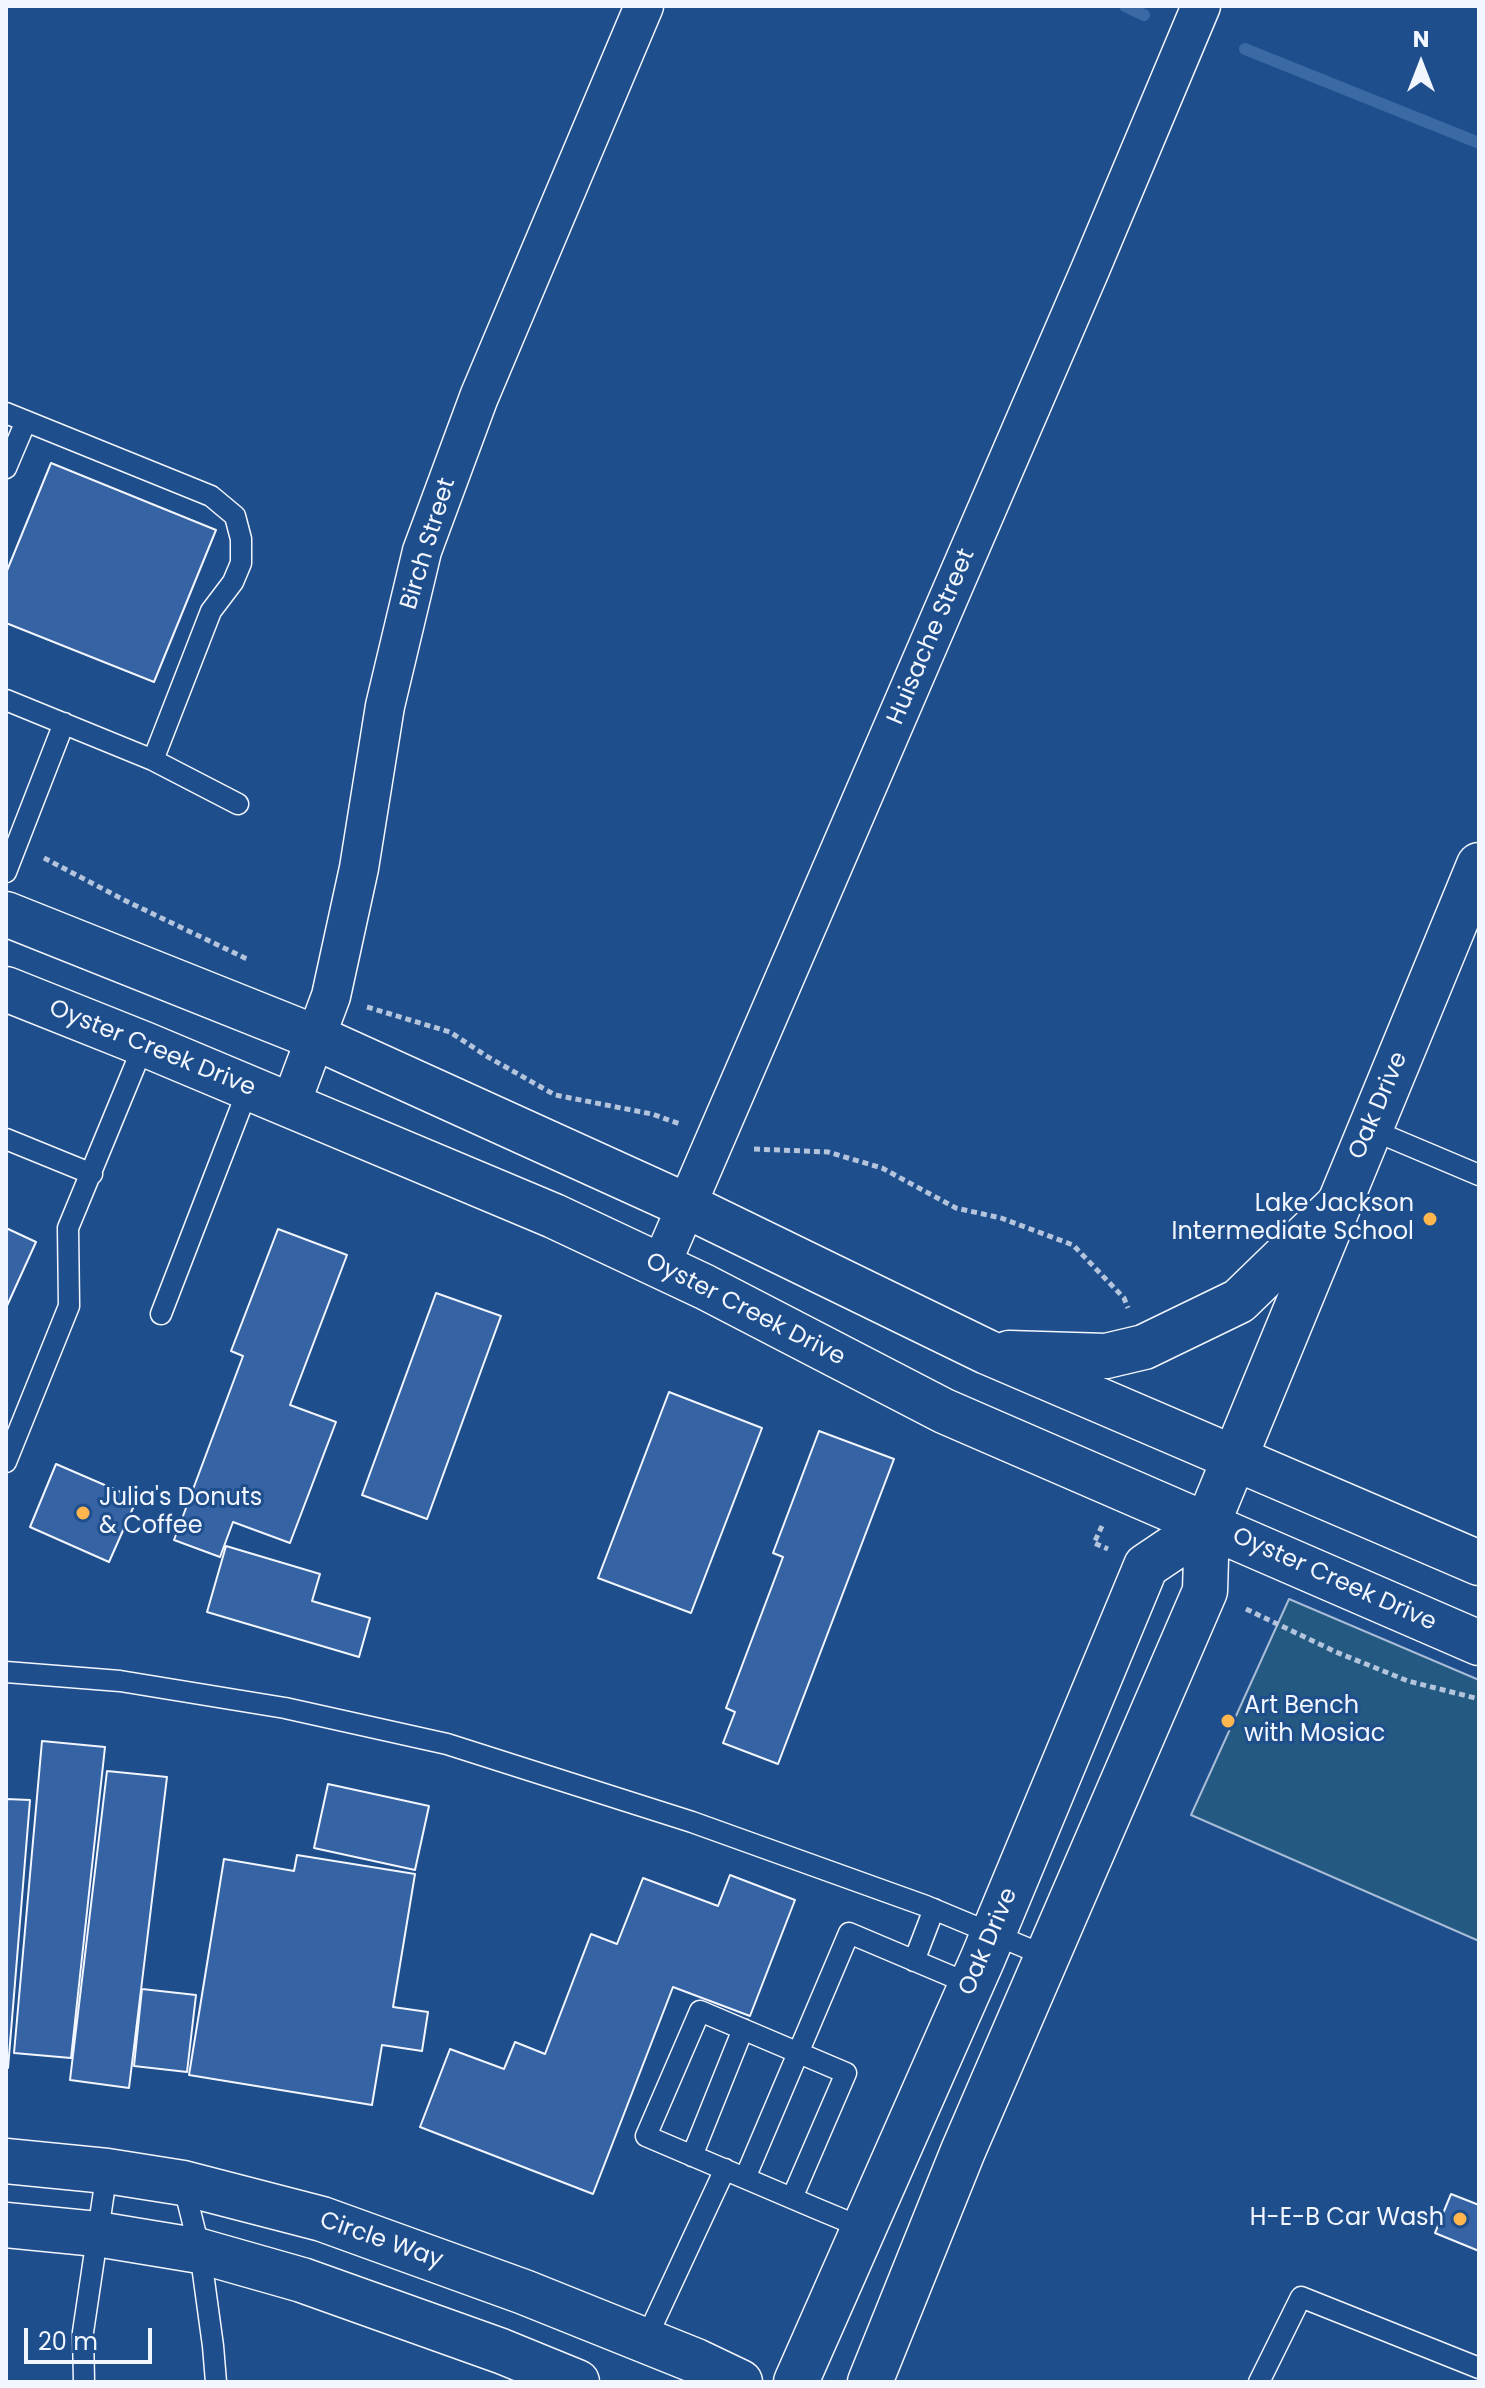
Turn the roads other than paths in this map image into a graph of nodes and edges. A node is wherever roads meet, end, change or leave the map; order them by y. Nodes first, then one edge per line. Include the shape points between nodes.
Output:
1 (644, 6) edge
2 (1201, 6) edge
3 (6, 413) edge
4 (26, 421) junction
5 (6, 468) edge
6 (6, 700) edge
7 (64, 723) junction
8 (153, 760) junction
9 (238, 804) dead end
10 (1479, 865) edge
11 (6, 872) edge
12 (6, 914) edge
13 (6, 989) edge
14 (317, 1038) junction
15 (144, 1044) junction
16 (248, 1089) junction
17 (290, 1106) junction
18 (1370, 1129) junction
19 (6, 1139) edge
20 (92, 1174) junction
21 (1479, 1175) edge
22 (687, 1206) junction
23 (1337, 1206) junction
24 (660, 1267) junction
25 (161, 1314) dead end
26 (987, 1352) junction
27 (1236, 1459) junction
28 (6, 1462) edge
29 (1207, 1525) junction
30 (1479, 1563) edge
31 (1479, 1643) edge
32 (6, 1672) edge
33 (934, 1909) junction
34 (993, 1934) junction
35 (1046, 1956) junction
36 (914, 1961) junction
37 (972, 1985) junction
38 (743, 2029) junction
39 (798, 2053) junction
40 (692, 2156) junction
41 (6, 2161) edge
42 (725, 2169) junction
43 (107, 2171) junction
44 (745, 2178) junction
45 (183, 2183) junction
46 (792, 2198) junction
47 (6, 2225) edge
48 (863, 2228) junction
49 (97, 2234) junction
50 (200, 2251) junction
51 (645, 2341) junction
52 (1479, 2368) edge
53 (84, 2382) edge
54 (216, 2382) edge
55 (577, 2382) edge
56 (740, 2382) edge
57 (796, 2382) edge
58 (870, 2382) edge
59 (1259, 2382) edge

1 - 14 street, Birch Street via 479,397 422,551 385,706 359,868
2 - 22 street, Huisache Street
3 - 4 lane
4 - 5 lane
4 - 8 lane via 211,496 235,516 241,563 211,611
6 - 7 lane
7 - 8 lane
7 - 11 lane
8 - 9 lane
10 - 18 main road, Oak Drive
12 - 14 main road
13 - 15 main road, Oyster Creek Drive
14 - 17 street, Birch Street
14 - 22 main road
15 - 16 main road, Oyster Creek Drive
15 - 20 lane
16 - 17 main road, Oyster Creek Drive
16 - 25 lane
17 - 24 main road, Oyster Creek Drive via 554,1216
18 - 21 lane
18 - 23 main road, Oak Drive
19 - 20 lane
20 - 28 lane via 68,1228 69,1306
22 - 24 street, Huisache Street
22 - 26 main road
23 - 26 main road via 1239,1301 1144,1347 1106,1356
23 - 27 main road, Oak Drive
24 - 29 main road, Oyster Creek Drive via 944,1411
26 - 27 main road
27 - 29 main road, Oak Drive
27 - 30 main road
29 - 31 main road, Oyster Creek Drive
29 - 34 main road, Oak Drive via 1146,1566
29 - 35 main road, Oak Drive via 1205,1591
32 - 33 lane via 135,1683 285,1708 447,1744 692,1822
33 - 34 lane
33 - 36 lane
34 - 35 lane
34 - 37 main road, Oak Drive
35 - 58 main road, Oak Drive
36 - 37 lane
36 - 39 lane via 849,1933
37 - 48 main road, Oak Drive
38 - 39 lane
38 - 40 lane
38 - 40 lane via 700,2011 646,2136
39 - 44 lane
39 - 46 lane via 846,2073
40 - 42 lane
41 - 43 main road, Circle Way
42 - 44 lane
42 - 51 lane
43 - 45 main road, Circle Way
43 - 49 lane
44 - 46 lane
45 - 50 lane
45 - 51 main road, Circle Way via 322,2219
46 - 48 lane
47 - 49 main road
48 - 57 main road, Oak Drive
49 - 50 main road
49 - 53 lane via 83,2332
50 - 54 lane
50 - 55 main road via 302,2280
51 - 56 main road, Circle Way
52 - 59 lane via 1301,2297

